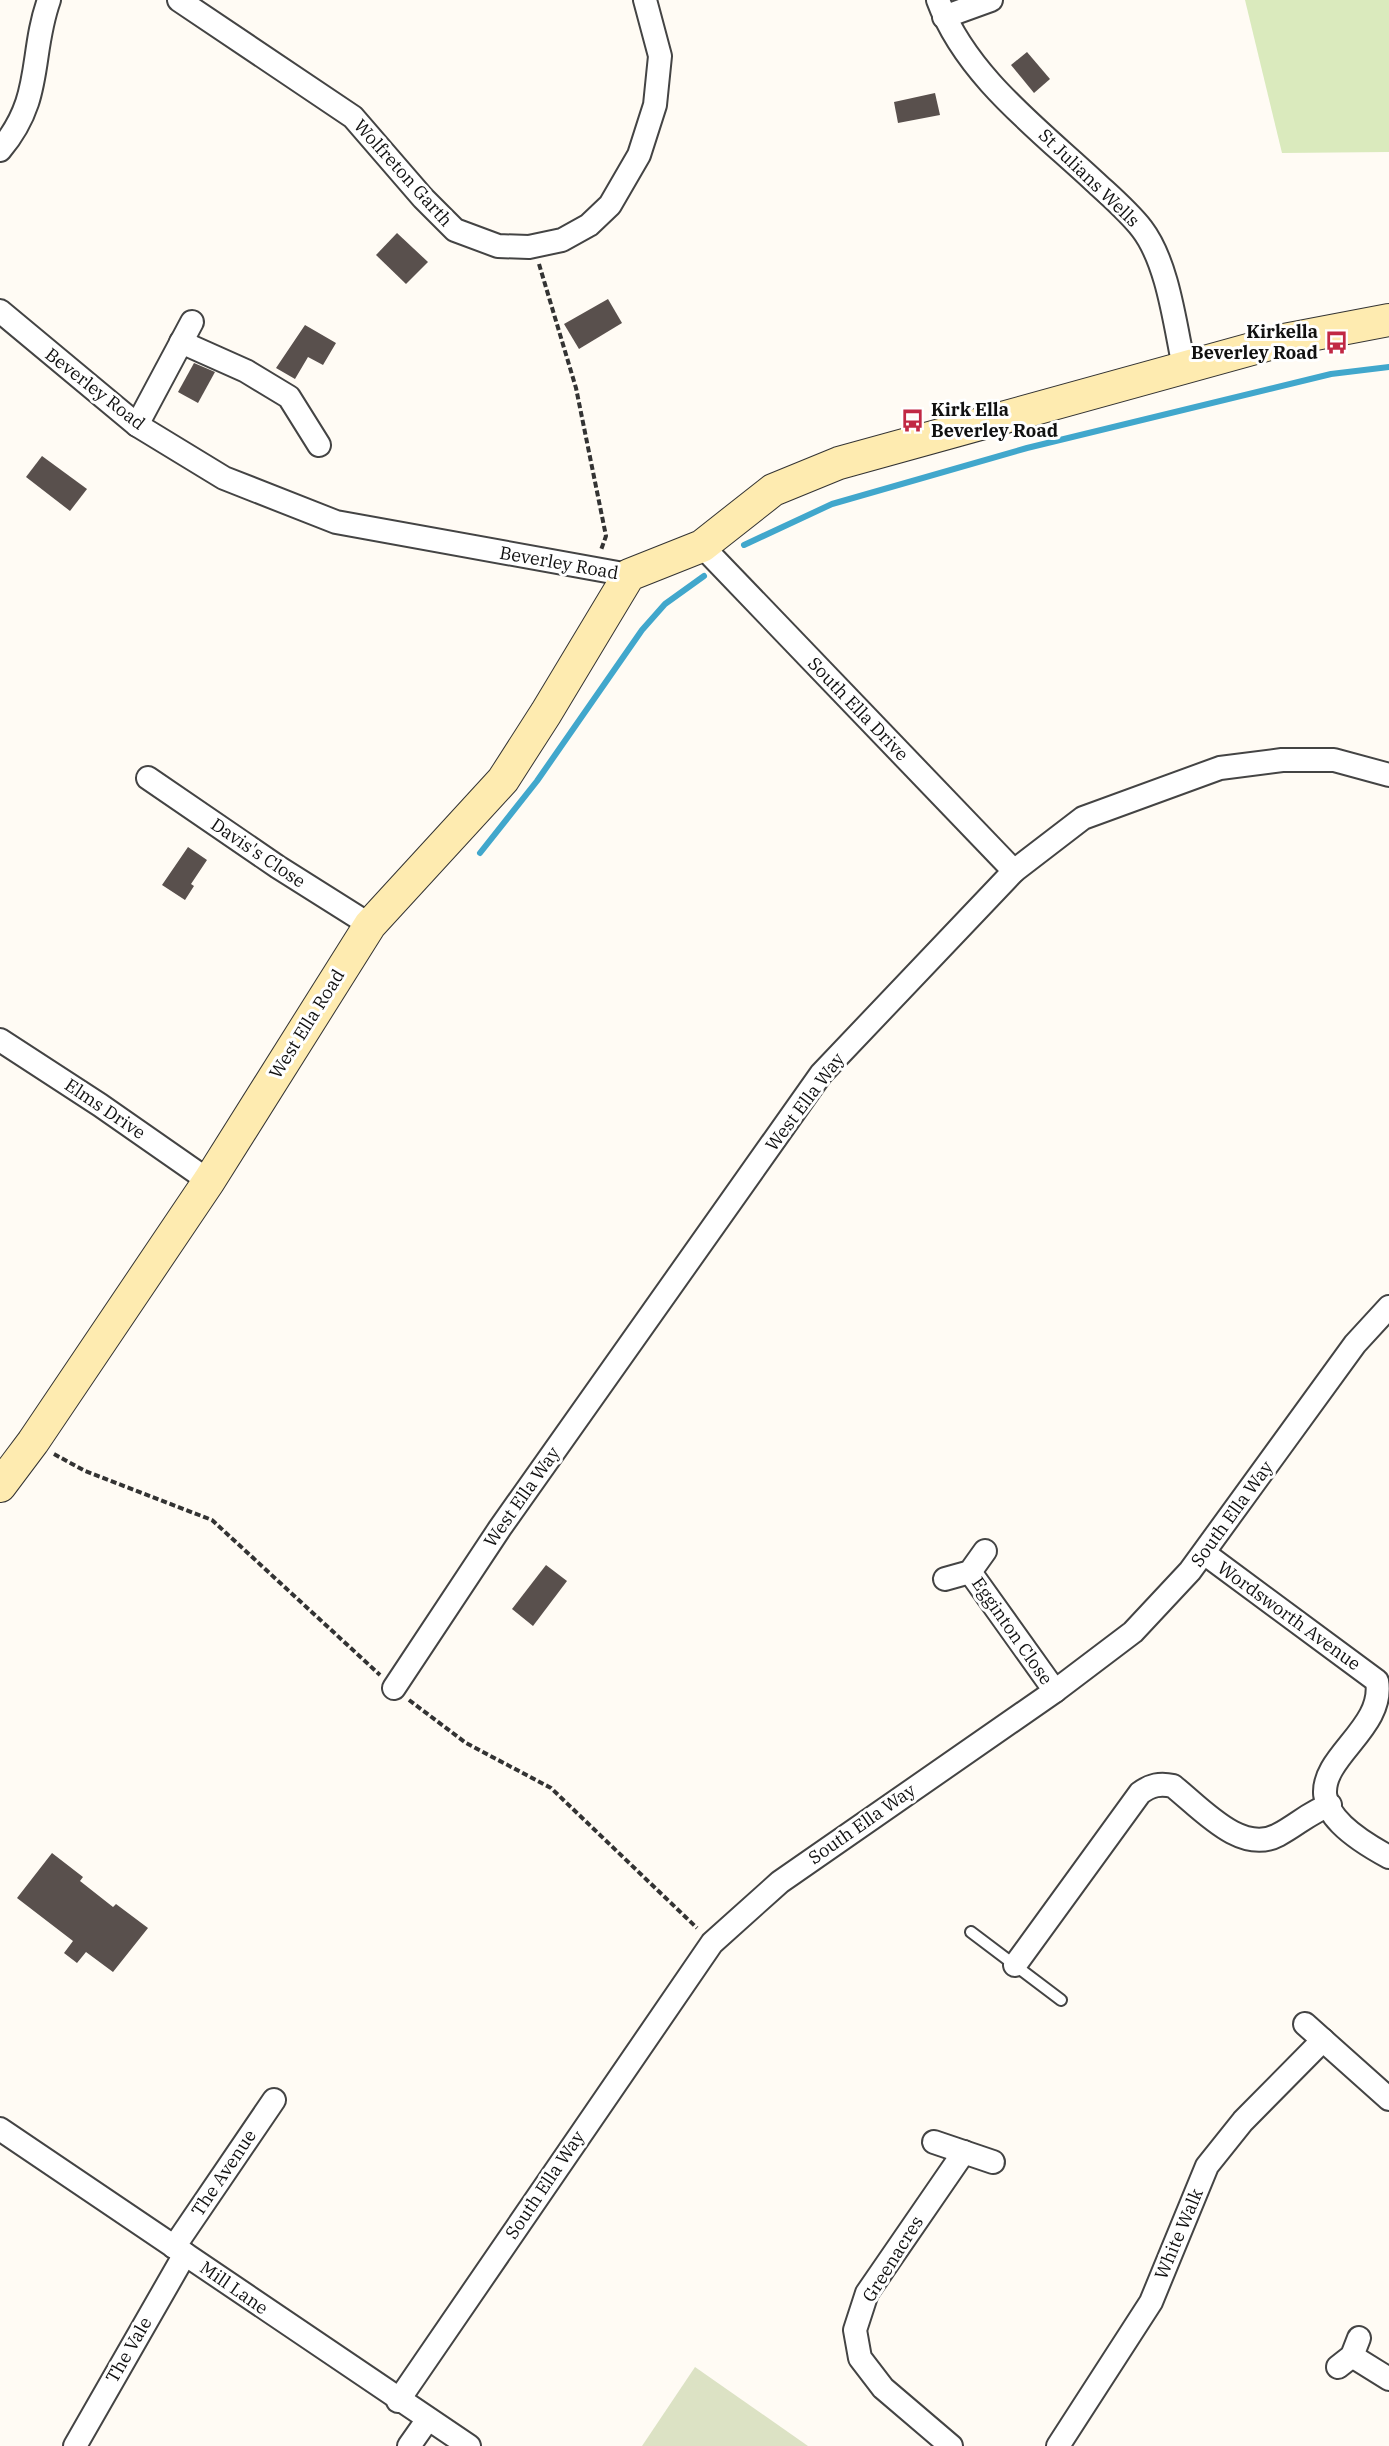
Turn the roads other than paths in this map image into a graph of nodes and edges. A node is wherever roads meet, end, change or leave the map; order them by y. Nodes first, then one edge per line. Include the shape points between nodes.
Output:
1 (49, 0) edge
2 (179, 0) edge
3 (645, 0) edge
4 (991, 0) edge
5 (941, 9) edge
6 (0, 150) edge
7 (0, 310) edge
8 (1389, 320) edge
9 (192, 322) dead end
10 (181, 342) junction
11 (1184, 367) junction
12 (137, 425) junction
13 (308, 436) dead end
14 (702, 546) junction
15 (628, 575) junction
16 (1389, 775) edge
17 (148, 778) dead end
18 (1014, 871) junction
19 (370, 925) junction
20 (0, 1040) edge
21 (209, 1180) junction
22 (1389, 1307) edge
23 (0, 1486) edge
24 (986, 1551) dead end
25 (1204, 1553) junction
26 (970, 1572) junction
27 (945, 1579) dead end
28 (394, 1688) dead end
29 (1055, 1691) junction
30 (1330, 1805) junction
31 (1389, 1857) edge
32 (970, 1932) dead end
33 (1015, 1965) junction
34 (1061, 2000) dead end
35 (1305, 2024) dead end
36 (1323, 2040) junction
37 (1389, 2099) edge
38 (274, 2100) dead end
39 (0, 2129) edge
40 (934, 2142) dead end
41 (964, 2152) junction
42 (993, 2162) dead end
43 (180, 2250) junction
44 (1350, 2354) dead end
45 (1389, 2379) edge
46 (398, 2401) junction
47 (428, 2419) junction
48 (1069, 2442) edge
49 (75, 2446) edge
50 (410, 2446) edge
51 (468, 2446) edge
52 (951, 2446) edge

1 - 6 street via 30,99 13,135
2 - 3 street, Wolfreton Garth via 353,117 455,230 498,246 534,246 562,240 590,225 610,205 639,155 655,105 660,56
4 - 5 street, St Julians Wells
5 - 11 street, St Julians Wells via 965,53 1012,104 1143,230 1162,271
7 - 12 street, Beverley Road
8 - 11 street, Beverley Road via 1284,340
9 - 10 street
10 - 12 street
10 - 13 street via 246,371 289,397
11 - 14 street, Beverley Road via 839,462 773,490
12 - 15 street, Beverley Road via 224,478 336,522
14 - 15 street, Beverley Road
14 - 18 street, South Ella Drive
15 - 19 street, West Ella Road via 502,780
16 - 18 street, West Ella Way via 1334,760 1282,760 1220,768 1083,818
17 - 19 street, Davis's Close
18 - 28 street, West Ella Way via 820,1074 500,1528
19 - 21 street, West Ella Road
20 - 21 street, Elms Drive
21 - 23 street, West Ella Road
22 - 25 street, South Ella Way via 1355,1344
24 - 26 street, Egginton Close
25 - 29 street, South Ella Way via 1133,1632
25 - 30 street, Wordsworth Avenue via 1372,1675 1381,1688 1381,1711 1334,1782
26 - 27 street, Egginton Close
26 - 29 street, Egginton Close
29 - 46 street, South Ella Way via 780,1882 712,1943
30 - 31 street via 1340,1823
30 - 33 street via 1280,1834 1252,1840 1238,1837 1173,1786 1147,1788
32 - 33 lane
33 - 34 lane
35 - 36 street
36 - 37 street
36 - 48 street, White Walk via 1243,2121 1207,2166 1151,2302
38 - 43 street, The Avenue
39 - 43 street, Mill Lane
40 - 41 street
41 - 42 street
41 - 52 street, Greenacres via 867,2293 855,2330 860,2358 883,2388
43 - 46 street, Mill Lane
43 - 49 street, The Vale
44 - 45 street
46 - 47 street, Mill Lane
47 - 50 street
47 - 51 street, Mill Lane

